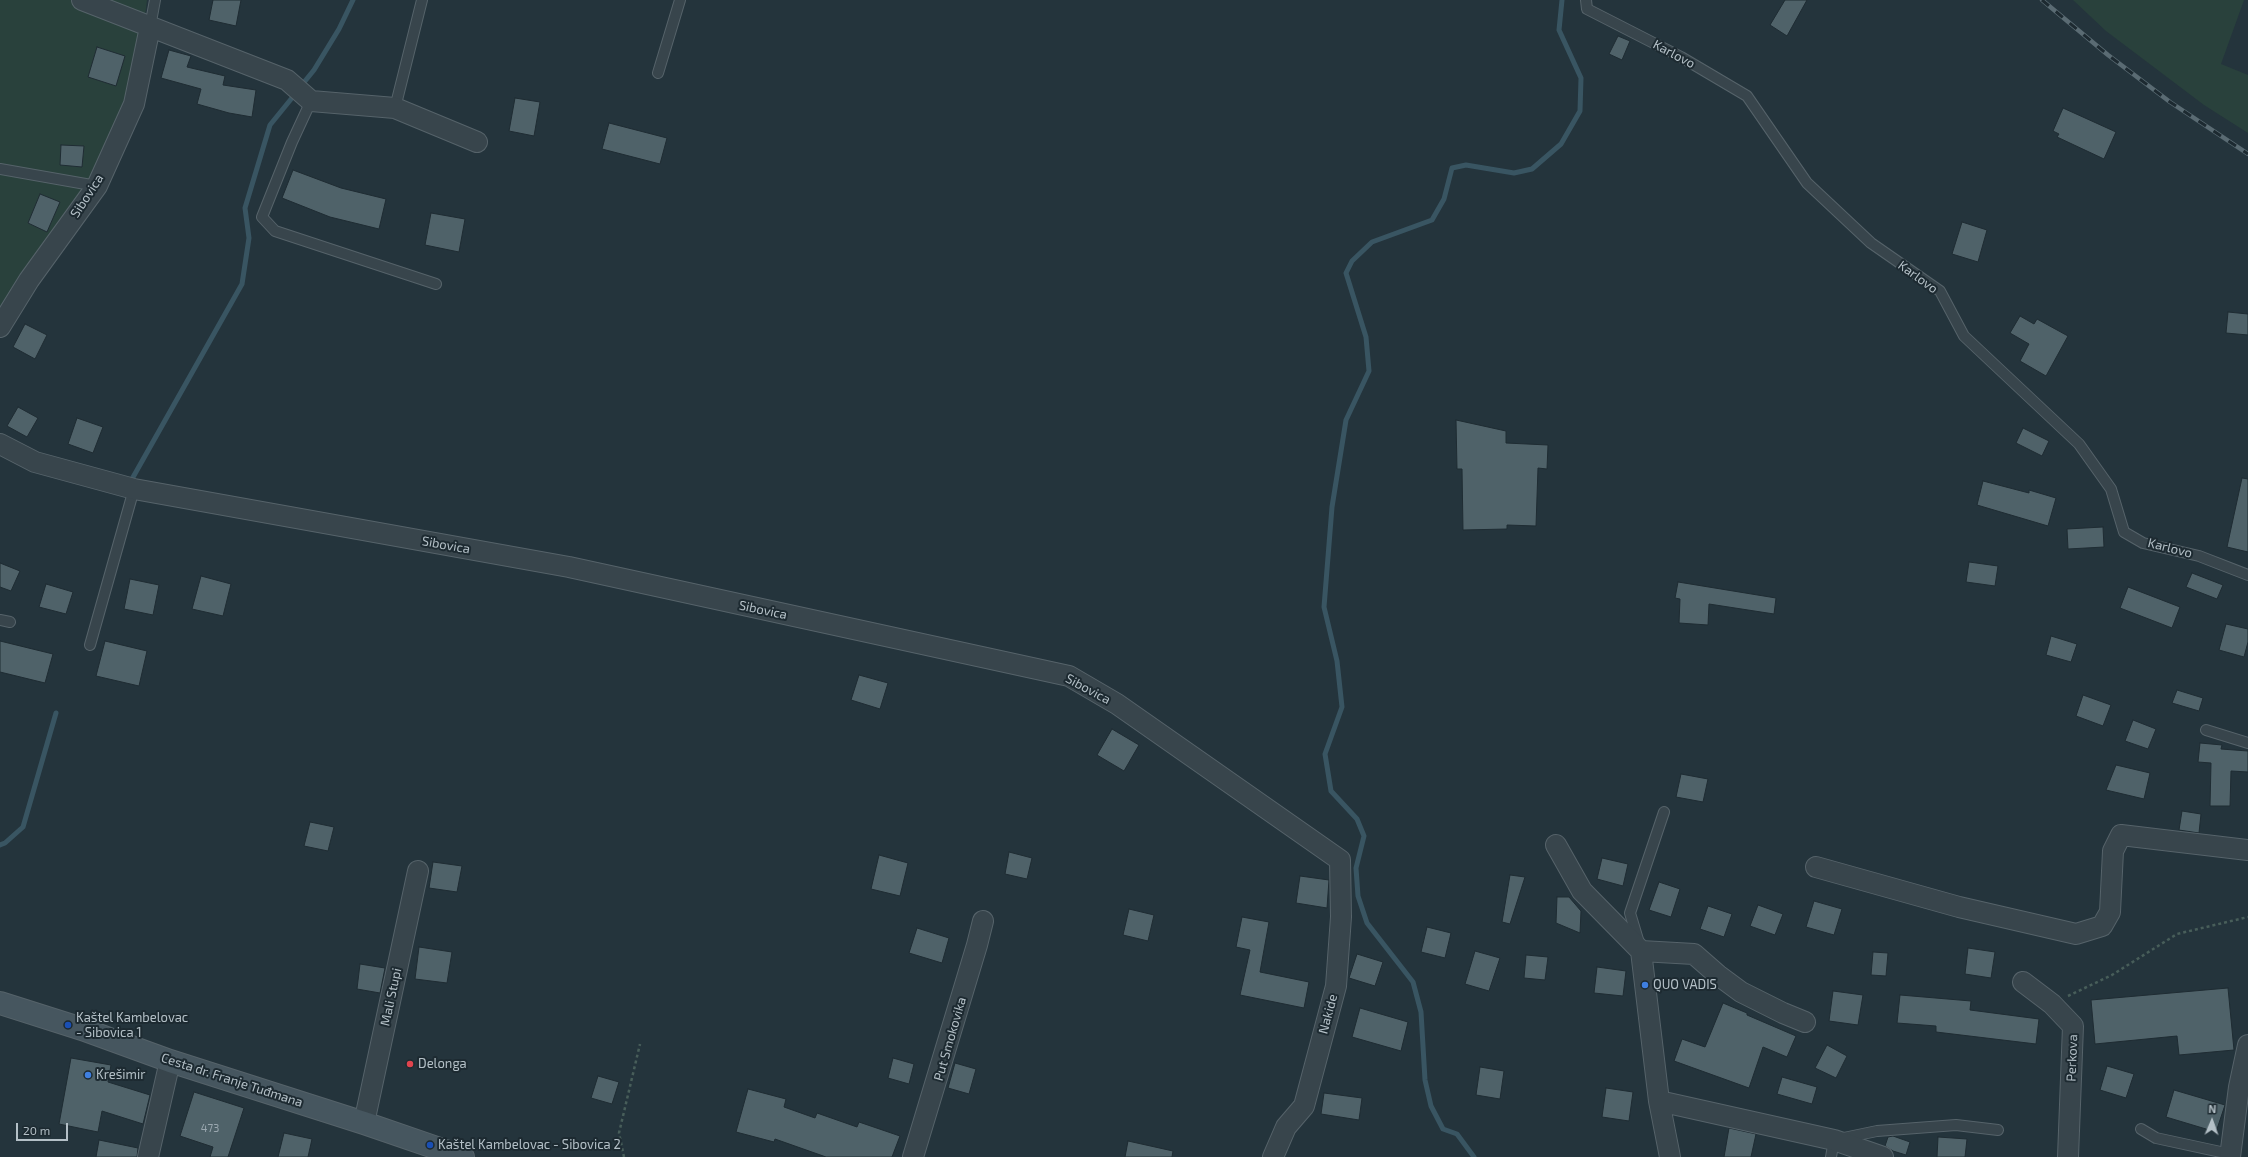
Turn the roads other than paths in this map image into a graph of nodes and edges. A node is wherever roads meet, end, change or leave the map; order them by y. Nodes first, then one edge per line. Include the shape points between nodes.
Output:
1 (82, 0) edge
2 (155, 0) edge
3 (422, 0) edge
4 (680, 0) edge
5 (1586, 0) edge
6 (150, 28) junction
7 (658, 73) dead end
8 (311, 101) junction
9 (395, 108) junction
10 (477, 142) dead end
11 (0, 169) edge
12 (97, 186) junction
13 (436, 284) dead end
14 (0, 327) edge
15 (0, 444) edge
16 (134, 489) junction
17 (2248, 575) edge
18 (90, 645) dead end
19 (2206, 730) dead end
20 (2248, 743) edge
21 (1664, 812) dead end
22 (1556, 845) dead end
23 (2248, 850) edge
24 (1340, 860) joint
25 (1816, 867) dead end
26 (418, 871) dead end
27 (983, 921) dead end
28 (1641, 951) junction
29 (2023, 982) dead end
30 (0, 1003) edge
31 (1805, 1022) dead end
32 (2248, 1045) edge
33 (170, 1061) junction
34 (1659, 1102) junction
35 (364, 1122) junction
36 (2141, 1129) dead end
37 (1998, 1130) dead end
38 (1832, 1149) edge
39 (2230, 1155) edge
40 (148, 1157) edge
41 (463, 1157) edge
42 (913, 1157) edge
43 (1273, 1157) edge
44 (1670, 1157) edge
45 (1883, 1157) edge
46 (2068, 1157) edge

1 - 6 street
2 - 6 lane
3 - 9 lane
4 - 7 lane
5 - 17 lane, Karlovo via 1587,8 1681,57 1747,96 1807,183 1871,243 1940,291 1964,336 2079,444 2111,490 2124,532 2143,543 2199,556
6 - 8 street via 287,80
6 - 12 street, Sibovica via 134,104
8 - 9 street
8 - 13 lane via 262,217 275,231
9 - 10 street
11 - 12 lane
12 - 14 street, Sibovica via 29,280
15 - 16 street, Sibovica via 35,462
16 - 18 lane
16 - 24 street, Sibovica via 569,567 1069,676 1117,704
19 - 20 lane
21 - 28 lane via 1630,913
22 - 28 street via 1582,891
23 - 25 street via 2121,834 2113,852 2110,912 2102,926 2076,934 1959,907
24 - 43 street, Nakide via 1341,917 1336,986 1304,1106 1286,1127
26 - 35 street, Mali Stupi
27 - 42 street, Put Smokovika via 978,945
28 - 31 street via 1694,954 1740,992
28 - 34 street
29 - 46 street, Perkova via 2052,1004 2073,1026
30 - 33 main road, Cesta dr. Franje Tuđmana
32 - 39 street via 2239,1087
33 - 35 main road, Cesta dr. Franje Tuđmana
33 - 40 street
34 - 38 street
34 - 44 street
35 - 41 main road, Cesta dr. Franje Tuđmana
36 - 39 lane via 2156,1138
37 - 38 lane via 1956,1125 1877,1131
38 - 45 street

